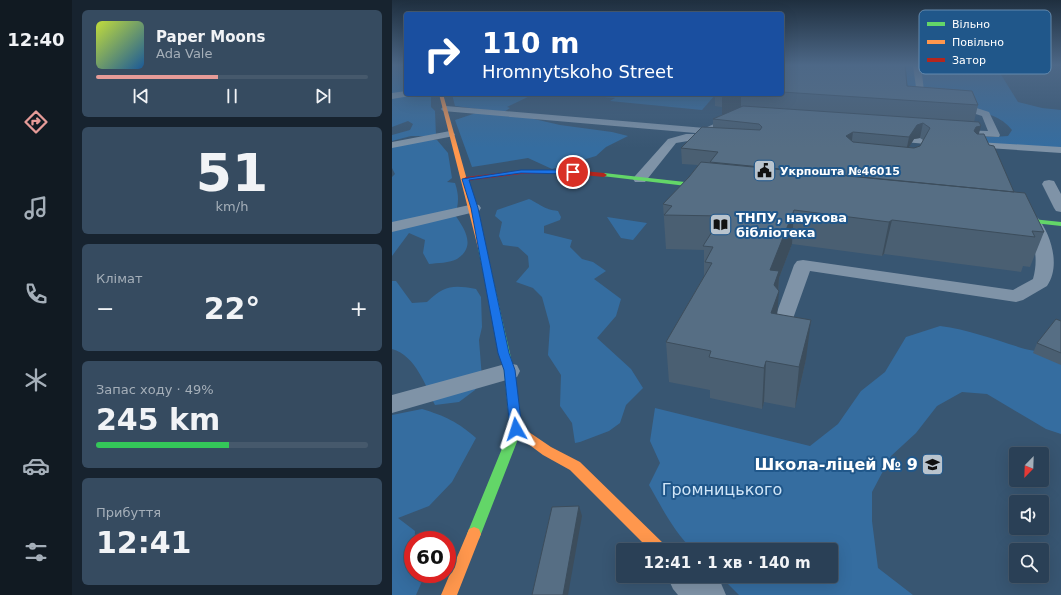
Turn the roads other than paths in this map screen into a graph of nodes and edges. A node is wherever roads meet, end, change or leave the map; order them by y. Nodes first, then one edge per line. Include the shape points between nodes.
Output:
1 (920, 93) edge
2 (404, 94) edge
3 (392, 96) edge
4 (442, 96) edge
5 (446, 110) junction
6 (734, 118) edge
7 (950, 132) edge
8 (450, 134) junction
9 (874, 137) edge
10 (720, 138) edge
11 (919, 142) junction
12 (392, 145) edge
13 (1061, 150) edge
14 (914, 153) edge
15 (466, 179) junction
16 (640, 179) junction
17 (1049, 184) dead end
18 (719, 187) edge
19 (474, 208) junction
20 (1061, 208) edge
21 (1002, 217) edge
22 (1033, 221) junction
23 (1061, 224) edge
24 (392, 227) edge
25 (783, 323) edge
26 (509, 370) junction
27 (392, 404) edge
28 (516, 429) junction
29 (653, 543) edge
30 (693, 583) edge
31 (449, 595) edge
32 (706, 595) edge

1 - 7 lane via 986,114 995,135
2 - 3 lane
4 - 5 main road
5 - 6 lane via 707,131
5 - 8 main road
8 - 12 lane
8 - 15 main road
9 - 11 lane
10 - 16 lane via 686,137 672,141
11 - 13 lane
11 - 14 lane
15 - 16 main road via 521,172 573,172
15 - 19 main road
16 - 18 main road
17 - 20 lane
19 - 24 lane
19 - 26 main road
21 - 22 main road
22 - 23 main road
22 - 25 lane via 1043,242 1046,265 1041,282 1016,296 802,265
26 - 27 lane
26 - 28 main road
28 - 29 main road via 574,466
28 - 31 main road
30 - 32 street

